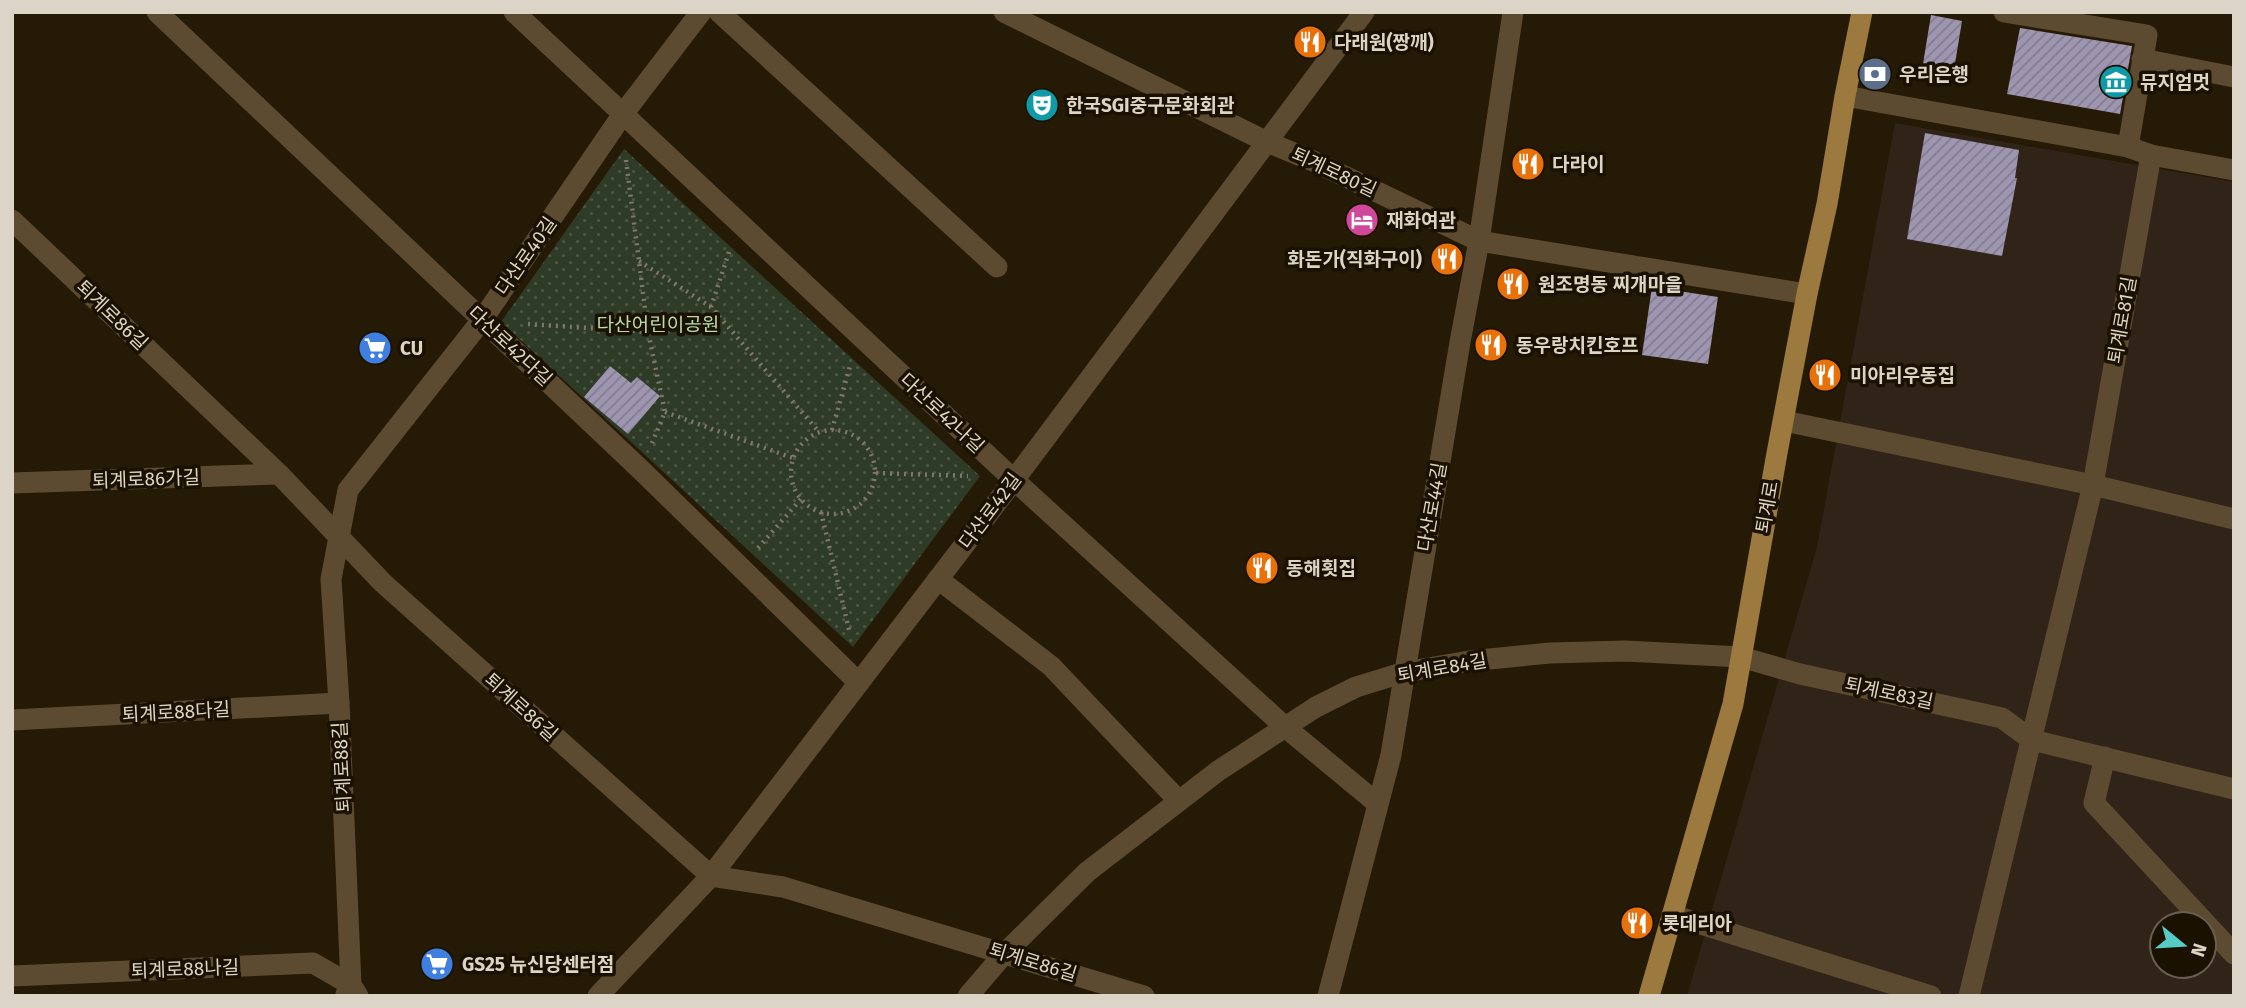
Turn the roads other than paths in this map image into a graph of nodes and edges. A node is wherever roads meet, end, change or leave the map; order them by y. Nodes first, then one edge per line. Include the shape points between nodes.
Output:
1 (157, 12) edge
2 (514, 12) edge
3 (701, 12) edge
4 (719, 12) edge
5 (1004, 12) edge
6 (1364, 12) edge
7 (1513, 12) edge
8 (1862, 12) edge
9 (2004, 12) edge
10 (2142, 59) junction
11 (2234, 77) edge
12 (1845, 96) junction
13 (623, 114) junction
14 (1267, 142) junction
15 (2128, 147) junction
16 (2151, 155) junction
17 (2234, 170) edge
18 (12, 220) edge
19 (1479, 241) junction
20 (997, 267) dead end
21 (1807, 294) junction
22 (482, 320) junction
23 (1784, 421) junction
24 (279, 474) junction
25 (1014, 480) junction
26 (12, 483) edge
27 (2093, 485) junction
28 (2234, 519) edge
29 (338, 537) junction
30 (938, 579) junction
31 (1741, 657) junction
32 (1405, 672) junction
33 (859, 683) junction
34 (339, 703) junction
35 (12, 720) edge
36 (1285, 727) junction
37 (2032, 740) junction
38 (2105, 757) junction
39 (2234, 789) edge
40 (1179, 801) junction
41 (1378, 804) junction
42 (711, 876) junction
43 (1672, 915) junction
44 (1004, 954) junction
45 (2234, 954) edge
46 (12, 976) edge
47 (351, 992) edge
48 (598, 996) edge
49 (968, 996) edge
50 (1144, 996) edge
51 (1328, 996) edge
52 (1649, 996) edge
53 (1931, 996) edge
54 (1969, 996) edge

1 - 22 street, 다산로42다길
2 - 13 street, 다산로42나길
3 - 13 street, 다산로40길
4 - 20 street
5 - 14 street, 퇴계로80길
6 - 14 street, 다산로42길
7 - 19 street, 다산로44길
8 - 12 main road, 퇴계로
9 - 10 street via 2147,36
10 - 11 street
10 - 15 street
12 - 15 street
12 - 21 main road, 퇴계로
13 - 22 street, 다산로40길
13 - 25 street, 다산로42나길
14 - 19 street, 퇴계로80길
14 - 25 street, 다산로42길
15 - 16 street
16 - 17 street
16 - 27 street, 퇴계로81길
18 - 24 street, 퇴계로86길
19 - 21 street, 퇴계로80길
19 - 32 street, 다산로44길
21 - 23 main road, 퇴계로
22 - 29 street, 다산로40길 via 348,490
22 - 33 street, 다산로42다길
23 - 27 street
23 - 31 main road, 퇴계로
24 - 26 street, 퇴계로86가길
24 - 29 street, 퇴계로86길
25 - 30 street, 다산로42길
25 - 36 street, 다산로42나길
27 - 28 street
27 - 37 street, 퇴계로81길
29 - 34 street, 퇴계로88길 via 331,579
29 - 42 street, 퇴계로86길 via 383,583
30 - 33 street, 다산로42길
30 - 40 street via 1051,666
31 - 32 street, 퇴계로84길 via 1625,651 1550,653
31 - 37 street, 퇴계로83길 via 2002,718
31 - 43 main road, 퇴계로
32 - 36 street, 퇴계로84길 via 1356,687
32 - 41 street, 다산로44길
33 - 42 street, 다산로42길
34 - 35 street, 퇴계로88다길
34 - 47 street, 퇴계로88길
36 - 40 street, 퇴계로84길
36 - 41 street, 다산로42나길
37 - 38 street, 퇴계로83길
37 - 54 street
38 - 39 street, 퇴계로83길
38 - 45 street via 2094,803
40 - 44 street, 퇴계로84길 via 1087,872
41 - 51 street, 다산로44길
42 - 44 street, 퇴계로86길 via 783,887
42 - 48 street, 다산로42길
43 - 52 main road, 퇴계로
43 - 53 street
44 - 49 street, 퇴계로84길
44 - 50 street, 퇴계로86길
46 - 47 street, 퇴계로88나길 via 313,963

